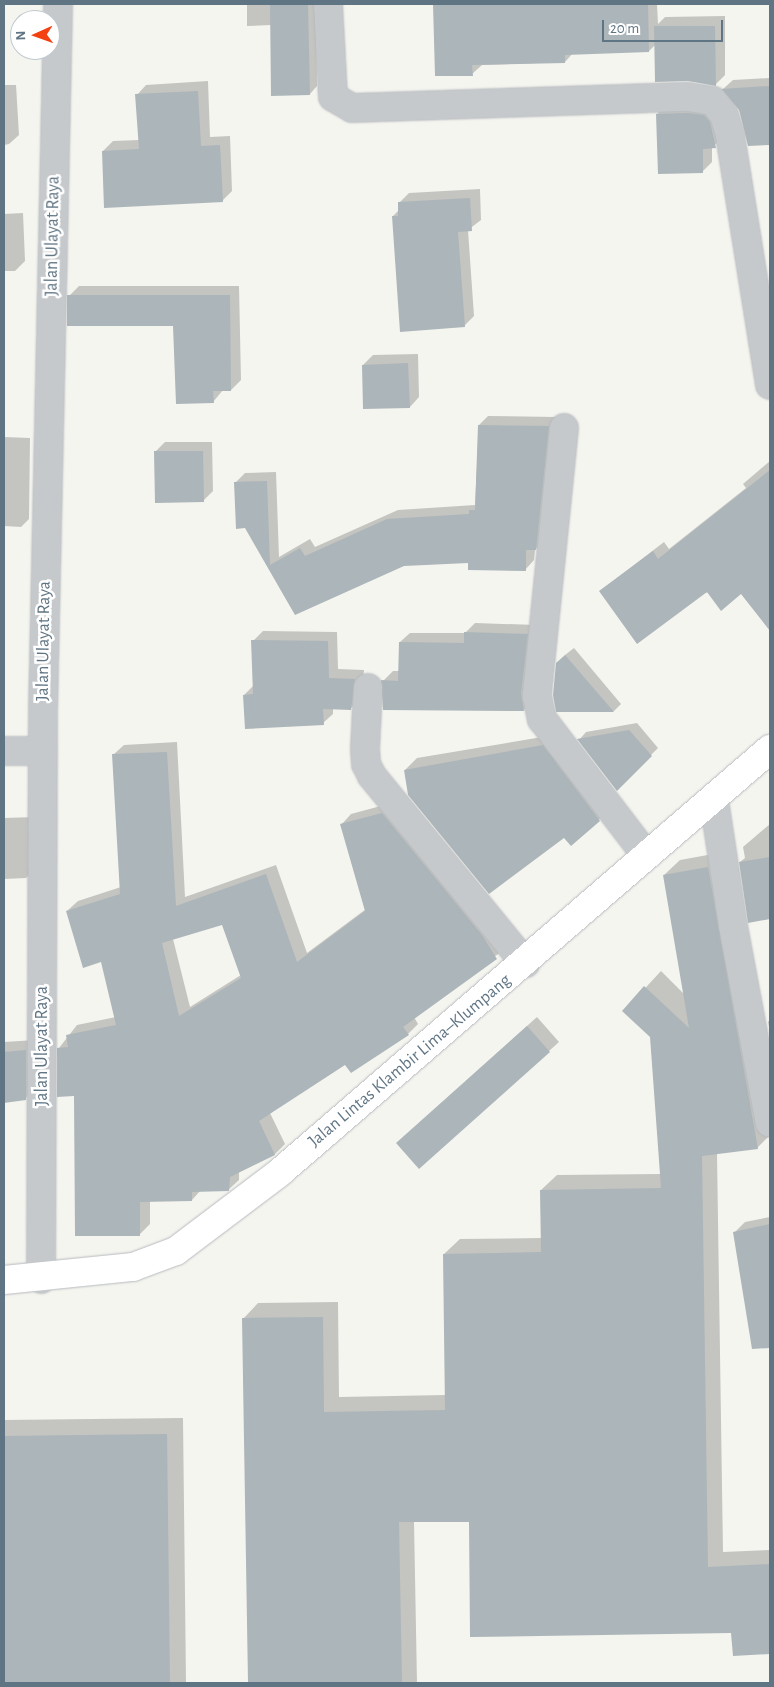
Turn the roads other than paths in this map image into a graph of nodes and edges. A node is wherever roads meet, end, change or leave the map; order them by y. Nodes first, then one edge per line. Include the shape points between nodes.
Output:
1 (58, 4) edge
2 (328, 4) edge
3 (770, 385) edge
4 (564, 428) dead end
5 (368, 688) dead end
6 (770, 749) edge
7 (4, 751) edge
8 (43, 751) junction
9 (714, 800) junction
10 (646, 855) junction
11 (525, 963) junction
12 (770, 1122) edge
13 (42, 1279) junction
14 (4, 1280) edge

1 - 8 street, Jalan Ulayat Raya
2 - 3 street via 333,97 352,108 688,97 713,101 724,115 730,135
4 - 10 street via 537,696 542,719
5 - 11 street via 365,749 366,764 372,776
6 - 9 main road, Jalan Lintas Klambir Lima–Klumpang
7 - 8 street
8 - 13 street, Jalan Ulayat Raya
9 - 10 main road, Jalan Lintas Klambir Lima–Klumpang
9 - 12 street via 733,926
10 - 11 main road, Jalan Lintas Klambir Lima–Klumpang
11 - 13 main road, Jalan Lintas Klambir Lima–Klumpang via 279,1173 176,1251 133,1267
13 - 14 main road, Jalan Lintas Klambir Lima–Klumpang

